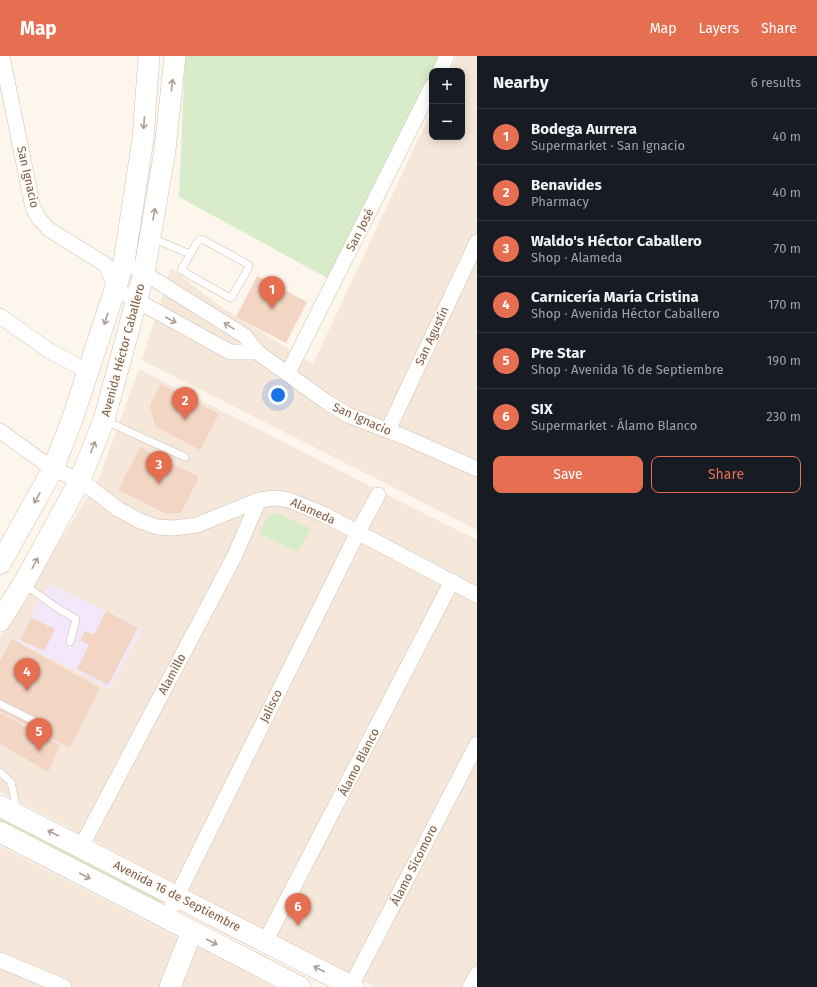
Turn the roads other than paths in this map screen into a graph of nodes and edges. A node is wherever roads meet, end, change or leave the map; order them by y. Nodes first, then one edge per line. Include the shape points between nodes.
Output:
1 (2, 56) edge
2 (149, 56) edge
3 (175, 56) edge
4 (447, 56) edge
5 (441, 68) edge
6 (429, 92) edge
7 (150, 237) junction
8 (477, 242) edge
9 (190, 254) junction
10 (115, 263) junction
11 (144, 273) junction
12 (116, 289) junction
13 (136, 302) junction
14 (0, 316) edge
15 (257, 352) junction
16 (88, 371) junction
17 (288, 373) junction
18 (104, 420) junction
19 (388, 430) junction
20 (0, 431) edge
21 (185, 457) dead end
22 (53, 469) junction
23 (477, 469) edge
24 (80, 480) junction
25 (378, 495) dead end
26 (259, 500) junction
27 (358, 532) junction
28 (3, 552) edge
29 (452, 582) junction
30 (24, 584) junction
31 (477, 595) edge
32 (0, 621) edge
33 (70, 642) dead end
34 (0, 704) edge
35 (46, 727) dead end
36 (477, 744) edge
37 (0, 772) edge
38 (9, 810) edge
39 (0, 832) edge
40 (81, 847) junction
41 (177, 896) junction
42 (166, 918) junction
43 (192, 931) junction
44 (265, 942) junction
45 (0, 960) edge
46 (477, 974) edge
47 (352, 986) edge
48 (64, 987) edge
49 (170, 987) edge
50 (300, 987) edge
51 (470, 987) edge

1 - 10 street, San Ignacio via 33,208 50,230
2 -> 10 main road, Avenida Héctor Caballero via 143,139
7 -> 3 main road, Avenida Héctor Caballero via 165,150
4 - 5 street
6 - 17 street, San José
7 - 9 lane
7 - 11 main road, Avenida Héctor Caballero
8 - 19 street, San Agustín
9 - 9 lane via 182,271 230,298 249,267 247,263 202,239
10 - 11 street, San Ignacio
10 - 12 main road, Avenida Héctor Caballero
11 - 13 main road, Avenida Héctor Caballero
15 -> 11 street, San Ignacio via 245,336
12 - 13 street
12 -> 16 main road, Avenida Héctor Caballero
13 -> 15 street via 230,352
13 - 18 main road, Avenida Héctor Caballero
14 - 16 street via 51,352
15 - 17 street, San Ignacio
16 - 22 main road, Avenida Héctor Caballero
17 - 19 street, San Ignacio via 348,415
18 - 21 lane
24 -> 18 main road, Avenida Héctor Caballero
19 - 23 street, San Ignacio
20 - 22 street, Alameda
22 - 24 street, Alameda
22 -> 28 main road, Avenida Héctor Caballero
24 - 26 street, Alameda via 118,509 158,527 197,525
30 -> 24 main road, Avenida Héctor Caballero
25 - 27 street, Jalisco
26 - 27 street, Alameda via 289,500
26 - 40 street, Alamillo via 234,557
27 - 29 street, Alameda
27 - 41 street, Jalisco
29 - 31 street, Alameda
29 - 44 street, Álamo Blanco
30 - 32 main road, Avenida Héctor Caballero
30 - 33 lane via 76,619
34 - 35 lane
36 - 47 street, Álamo Sicomoro
37 - 38 lane via 11,782
40 -> 38 main road, Avenida 16 de Septiembre
39 -> 42 main road, Avenida 16 de Septiembre
40 - 41 main road, Avenida 16 de Septiembre
41 - 42 street, Jalisco
41 - 44 main road, Avenida 16 de Septiembre
42 - 43 main road, Avenida 16 de Septiembre
43 - 49 main road
43 -> 50 main road, Avenida 16 de Septiembre
47 -> 44 main road, Avenida 16 de Septiembre
45 - 48 street
46 - 51 street

